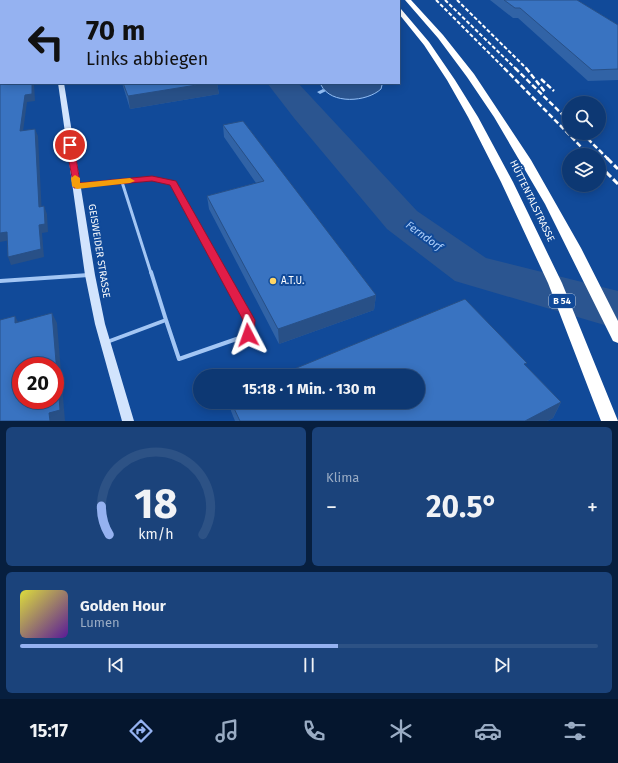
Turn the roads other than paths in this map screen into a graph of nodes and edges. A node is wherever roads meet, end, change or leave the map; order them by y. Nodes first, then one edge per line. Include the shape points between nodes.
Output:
1 (408, 0) edge
2 (400, 11) edge
3 (60, 84) edge
4 (122, 182) junction
5 (77, 186) junction
6 (90, 275) junction
7 (0, 281) edge
8 (166, 320) junction
9 (618, 337) edge
10 (105, 343) junction
11 (128, 421) edge
12 (610, 421) edge

1 - 9 highway, HÜTTENTALSTRASSE via 446,43 500,120 584,266
2 - 12 highway, HÜTTENTALSTRASSE / B 54 via 427,44 474,117 547,265
3 - 5 main road, GEISWEIDER STRASSE
4 - 5 lane
4 - 8 lane
4 - 8 lane via 152,179 173,183 249,320 248,335 180,359
5 - 6 main road, GEISWEIDER STRASSE
6 - 7 lane
6 - 10 main road, GEISWEIDER STRASSE
8 - 10 lane
10 - 11 main road, GEISWEIDER STRASSE

